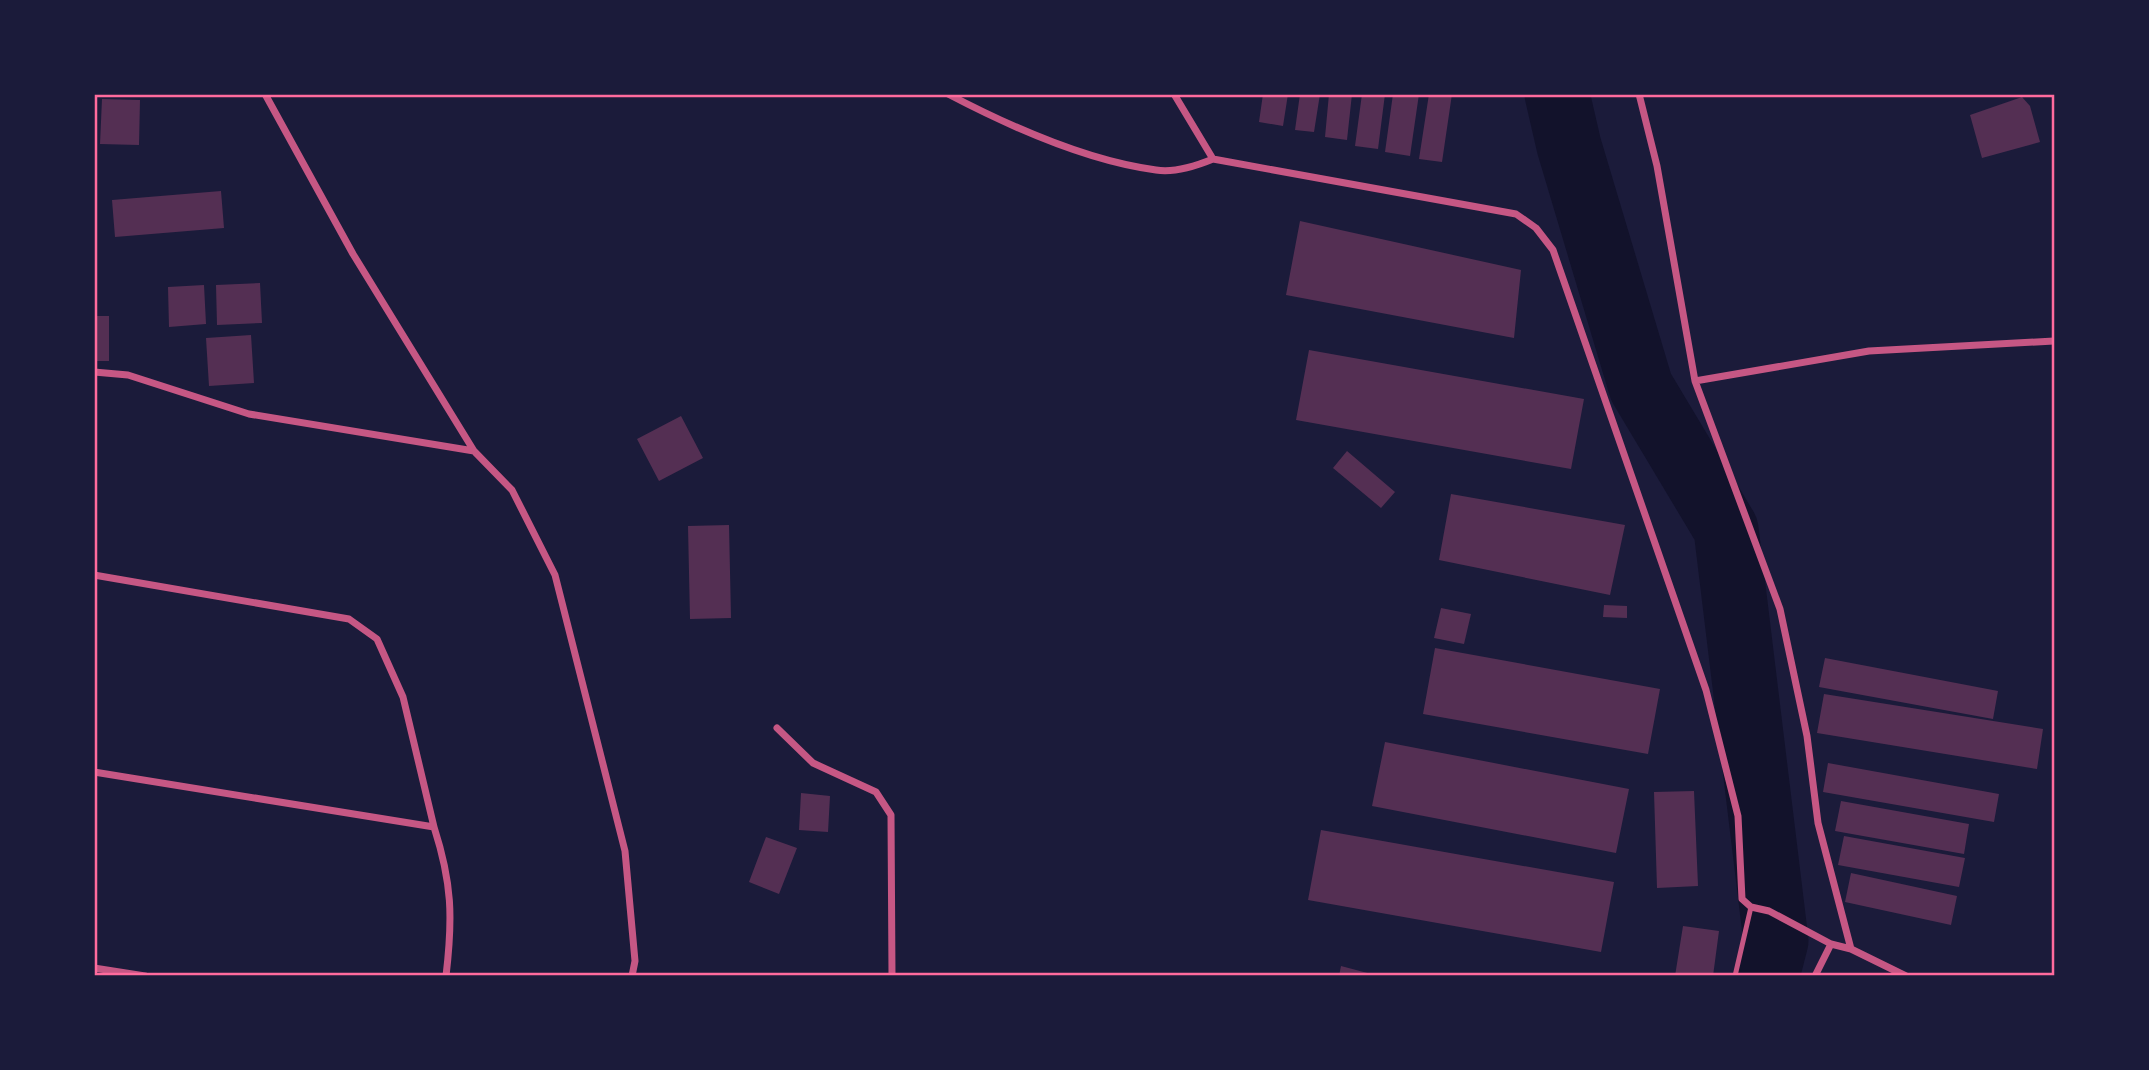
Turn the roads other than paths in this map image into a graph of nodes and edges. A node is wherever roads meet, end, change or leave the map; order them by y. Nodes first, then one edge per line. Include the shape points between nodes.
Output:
1 (265, 94) edge
2 (948, 94) edge
3 (1174, 94) edge
4 (1639, 94) edge
5 (1213, 159) junction
6 (2054, 341) edge
7 (94, 372) edge
8 (1695, 381) junction
9 (474, 451) junction
10 (94, 575) edge
11 (777, 728) dead end
12 (94, 772) edge
13 (434, 827) junction
14 (1751, 907) junction
15 (1831, 944) junction
16 (1851, 949) junction
17 (94, 968) edge
18 (145, 975) edge
19 (446, 975) edge
20 (632, 975) edge
21 (892, 975) edge
22 (1735, 975) edge
23 (1815, 975) edge
24 (1906, 975) edge

1 - 9 street via 353,254
2 - 5 street via 991,117 1083,151 1158,171
3 - 5 street
4 - 8 street via 1657,166
5 - 14 street via 1516,214 1536,228 1553,250 1706,690 1738,816 1742,899
6 - 8 street via 1869,351
7 - 9 street via 128,375 249,414
8 - 16 street via 1780,609 1807,736 1818,823
9 - 20 street via 512,490 555,575 625,851 635,961
10 - 13 street via 349,619 377,639 403,697
11 - 21 street via 814,763 876,792 891,815
12 - 13 street
13 - 19 street via 448,872 452,926
14 - 15 street via 1769,911
14 - 22 lane
15 - 16 street
15 - 23 street
16 - 24 street
17 - 18 street

